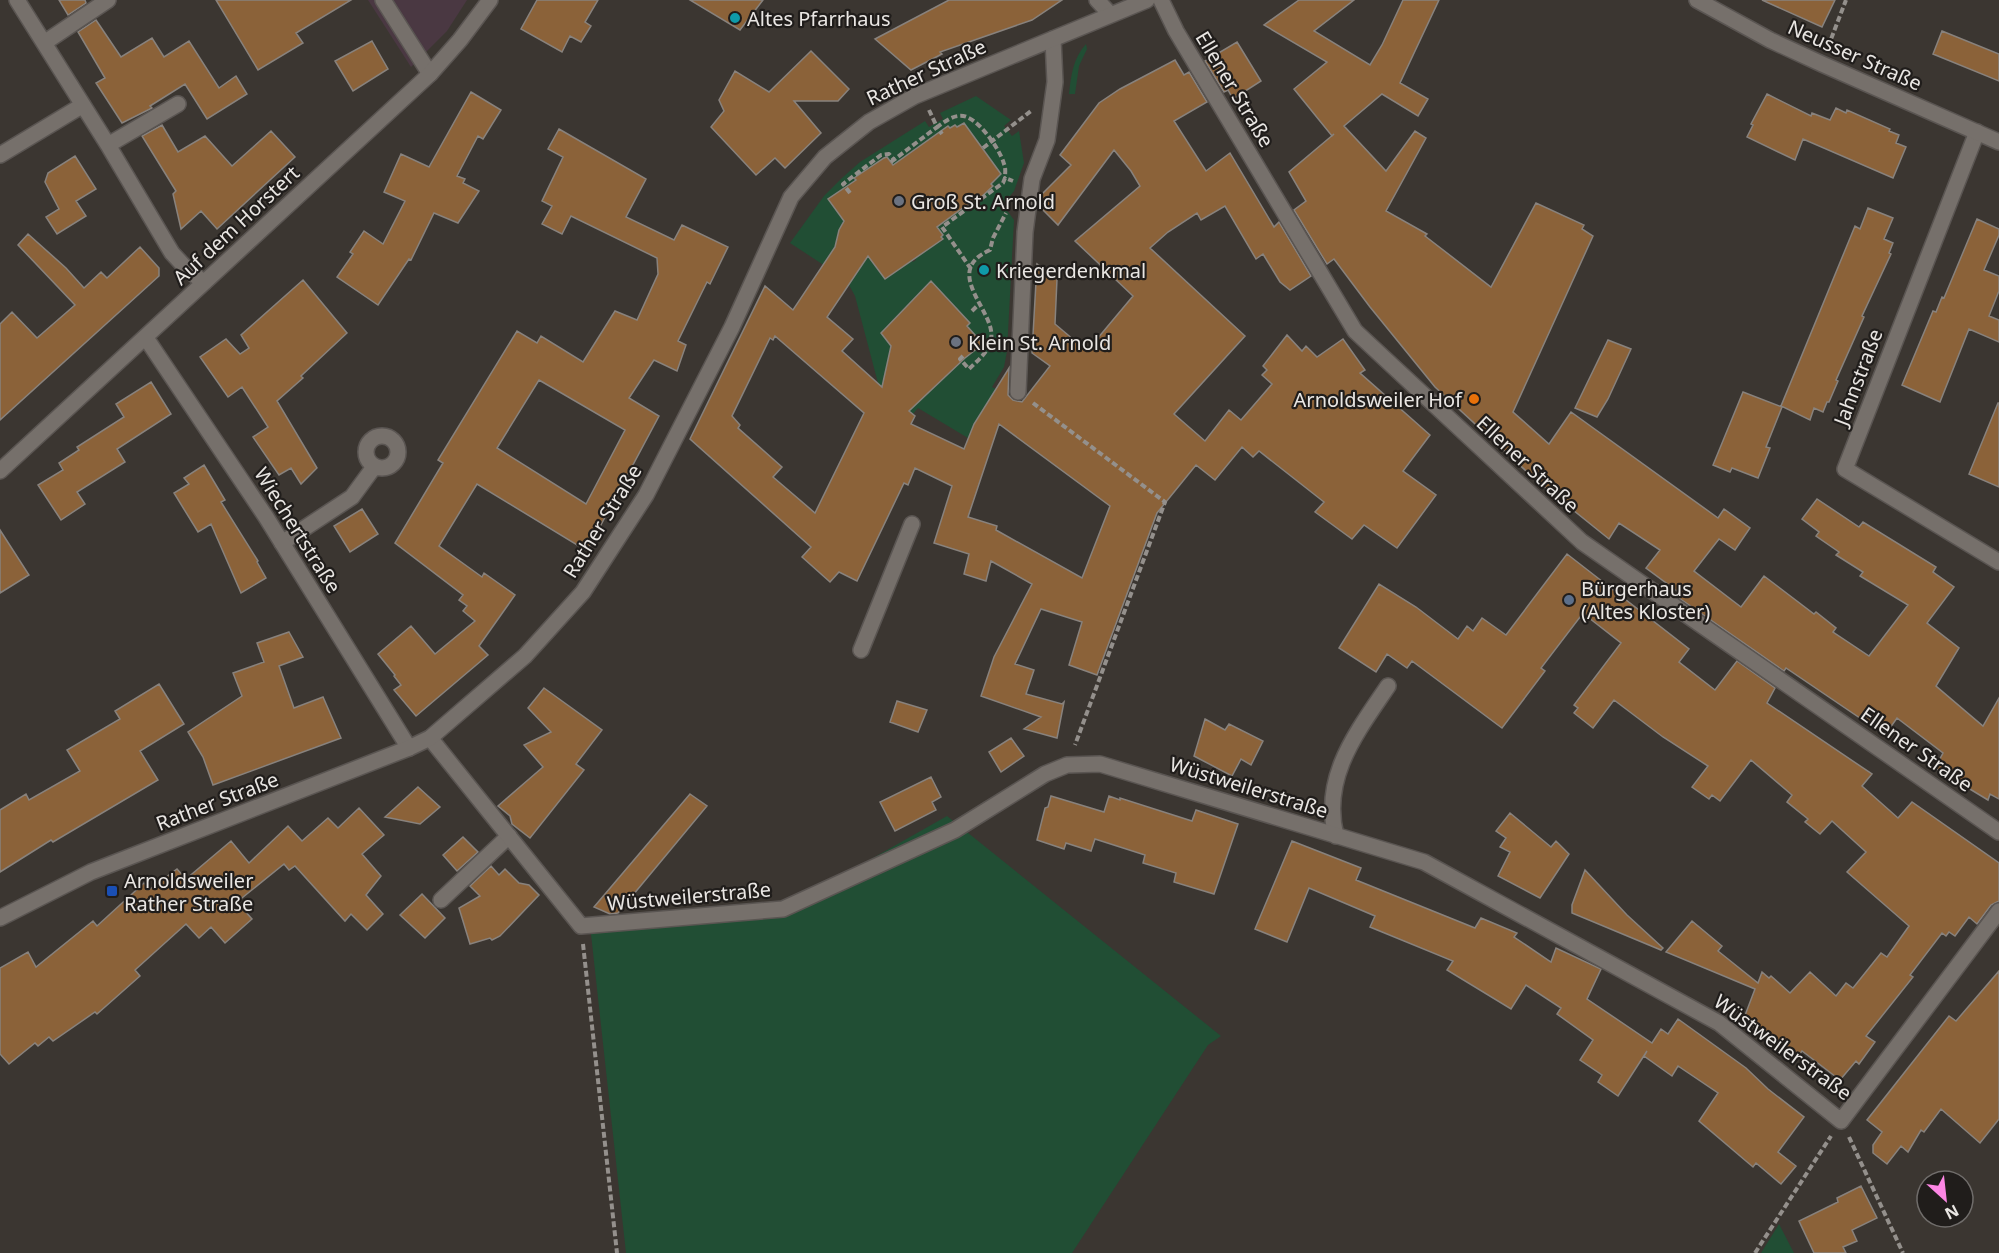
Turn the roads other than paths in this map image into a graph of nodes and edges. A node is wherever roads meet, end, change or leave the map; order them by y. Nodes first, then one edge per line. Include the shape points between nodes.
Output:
1 (17, 0) edge
2 (108, 0) edge
3 (383, 0) edge
4 (490, 0) edge
5 (1097, 0) edge
6 (1147, 0) edge
7 (1161, 0) edge
8 (1697, 0) edge
9 (1110, 14) junction
10 (1053, 39) junction
11 (44, 44) junction
12 (430, 74) junction
13 (178, 104) dead end
14 (83, 105) junction
15 (1977, 132) junction
16 (1999, 142) edge
17 (108, 145) junction
18 (0, 155) edge
19 (204, 283) junction
20 (146, 338) junction
21 (1018, 392) road end
22 (374, 467) dead end
23 (0, 471) edge
24 (912, 524) dead end
25 (282, 543) junction
26 (1999, 562) edge
27 (861, 650) dead end
28 (1388, 686) dead end
29 (430, 738) junction
30 (409, 748) junction
31 (1999, 832) edge
32 (509, 836) junction
33 (1336, 836) junction
34 (441, 900) dead end
35 (1999, 911) edge
36 (0, 918) edge

1 - 11 street
2 - 11 street
3 - 12 street
4 - 12 street, Auf dem Horstert
5 - 9 street
6 - 9 street, Rather Straße
7 - 31 street, Ellener Straße via 1355,332 1581,542
8 - 15 street, Neusser Straße via 1770,40
9 - 10 street, Rather Straße
10 - 21 street via 1055,82 1047,140 1032,179 1025,232
10 - 29 street, Rather Straße via 915,96 869,122 825,157 791,197 732,327 646,495 584,592 525,656
11 - 14 street
12 - 19 street, Auf dem Horstert
13 - 17 street
14 - 17 street
14 - 18 street
15 - 16 street, Neusser Straße
15 - 26 street, Jahnstraße via 1845,470
17 - 19 street via 172,253
19 - 20 street, Auf dem Horstert
20 - 23 street, Auf dem Horstert
20 - 25 street, Wiechertstraße
22 - 25 street via 352,497
24 - 27 street
25 - 30 street, Wiechertstraße
28 - 33 street via 1344,754 1333,792
29 - 30 street, Rather Straße
29 - 32 street, Wüstweilerstraße
30 - 36 street, Rather Straße via 91,873
32 - 33 street, Wüstweilerstraße via 581,926 783,909 955,830 1045,774 1067,765 1100,764
32 - 34 street
33 - 35 street, Wüstweilerstraße via 1424,862 1719,1023 1841,1121

